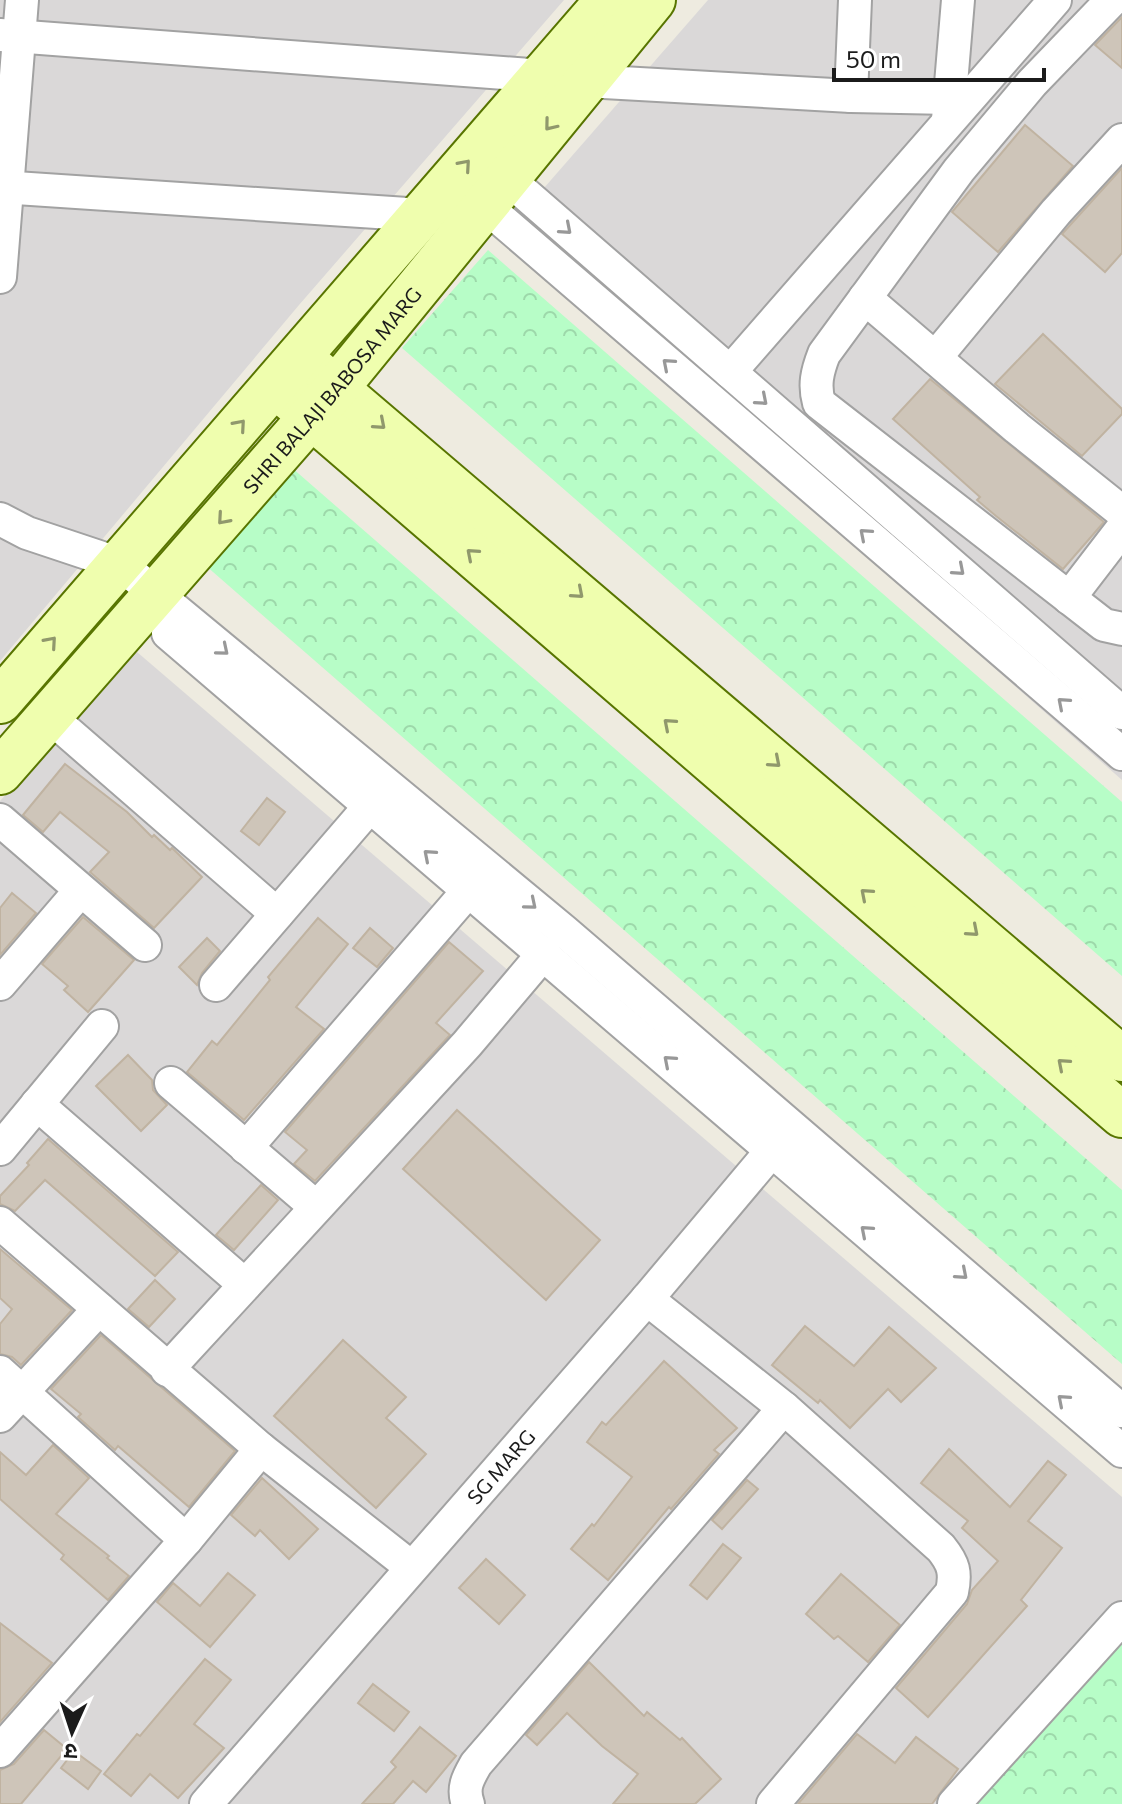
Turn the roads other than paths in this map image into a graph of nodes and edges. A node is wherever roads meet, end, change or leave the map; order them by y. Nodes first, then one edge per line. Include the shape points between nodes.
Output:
1 (22, 0) edge
2 (608, 0) edge
3 (653, 0) edge
4 (855, 0) edge
5 (958, 0) edge
6 (1055, 0) edge
7 (1112, 0) edge
8 (10, 35) edge
9 (543, 76) junction
10 (586, 81) junction
11 (851, 96) junction
12 (949, 110) junction
13 (1122, 140) edge
14 (4, 187) edge
15 (496, 192) junction
16 (422, 215) junction
17 (0, 277) edge
18 (865, 298) junction
19 (935, 358) junction
20 (287, 371) junction
21 (730, 372) junction
22 (325, 401) junction
23 (1122, 512) edge
24 (0, 519) edge
25 (1122, 529) edge
26 (108, 568) junction
27 (1069, 598) junction
28 (149, 603) junction
29 (1122, 629) edge
30 (3, 694) edge
31 (1122, 713) edge
32 (49, 716) junction
33 (1119, 745) edge
34 (0, 772) edge
35 (371, 805) junction
36 (0, 820) edge
37 (469, 890) junction
38 (80, 891) junction
39 (277, 914) junction
40 (145, 945) dead end
41 (544, 953) junction
42 (0, 984) edge
43 (216, 985) dead end
44 (102, 1026) dead end
45 (1122, 1059) edge
46 (171, 1083) dead end
47 (37, 1104) junction
48 (1122, 1115) edge
49 (782, 1138) junction
50 (246, 1148) junction
51 (0, 1149) edge
52 (316, 1207) junction
53 (0, 1223) edge
54 (245, 1285) junction
55 (647, 1299) junction
56 (99, 1309) junction
57 (167, 1370) junction
58 (11, 1381) edge
59 (784, 1408) junction
60 (1122, 1411) edge
61 (0, 1416) edge
62 (261, 1449) junction
63 (1122, 1451) edge
64 (186, 1540) junction
65 (411, 1567) junction
66 (1122, 1618) edge
67 (0, 1751) edge
68 (215, 1801) edge
69 (468, 1804) edge
70 (773, 1804) edge
71 (954, 1804) edge

1 - 8 street
2 - 9 street
3 - 10 street, SHRI BALAJI BABOSA MARG
4 - 11 street
5 - 12 street
6 - 12 street
7 - 18 street via 959,170
8 - 9 street
8 - 14 street
16 -> 9 street
10 - 11 street
10 -> 15 street, SHRI BALAJI BABOSA MARG
11 - 12 street
12 - 21 street
13 - 19 street
14 - 16 street
14 - 17 street
15 -> 21 street
15 - 22 street, SHRI BALAJI BABOSA MARG
33 -> 15 street
16 - 20 street
18 - 19 street
18 - 27 street via 821,362 815,388 819,403
19 - 23 street
20 - 22 street
26 -> 20 street
21 -> 31 street
22 -> 28 street, SHRI BALAJI BABOSA MARG
22 -> 45 street
48 -> 22 street
24 - 26 street
25 - 27 street
26 - 28 street
30 -> 26 street
27 - 29 street via 1104,625
28 - 32 street, SHRI BALAJI BABOSA MARG
28 - 35 street
28 -> 49 street via 564,931
32 - 34 street, SHRI BALAJI BABOSA MARG
32 - 39 street
37 -> 35 street
35 - 39 street
36 - 38 street
37 - 41 street
37 - 50 street
38 - 40 street
38 - 42 street
39 - 43 street
49 -> 41 street
41 - 52 street
44 - 47 street
46 - 50 street
47 - 51 street
47 - 54 street
49 - 55 street, SG MARG
49 -> 60 street
63 -> 49 street
50 - 52 street
52 - 54 street
53 - 56 street
54 - 57 street
55 - 59 street
55 - 65 street, SG MARG
56 - 57 street
56 - 58 street
57 - 62 street
58 - 61 street
58 - 64 street
59 - 69 street via 476,1764 464,1794
59 - 70 street via 941,1548 953,1562 955,1577 952,1592
62 - 64 street
62 - 65 street
64 - 67 street
65 - 68 street, SG MARG
66 - 71 street

